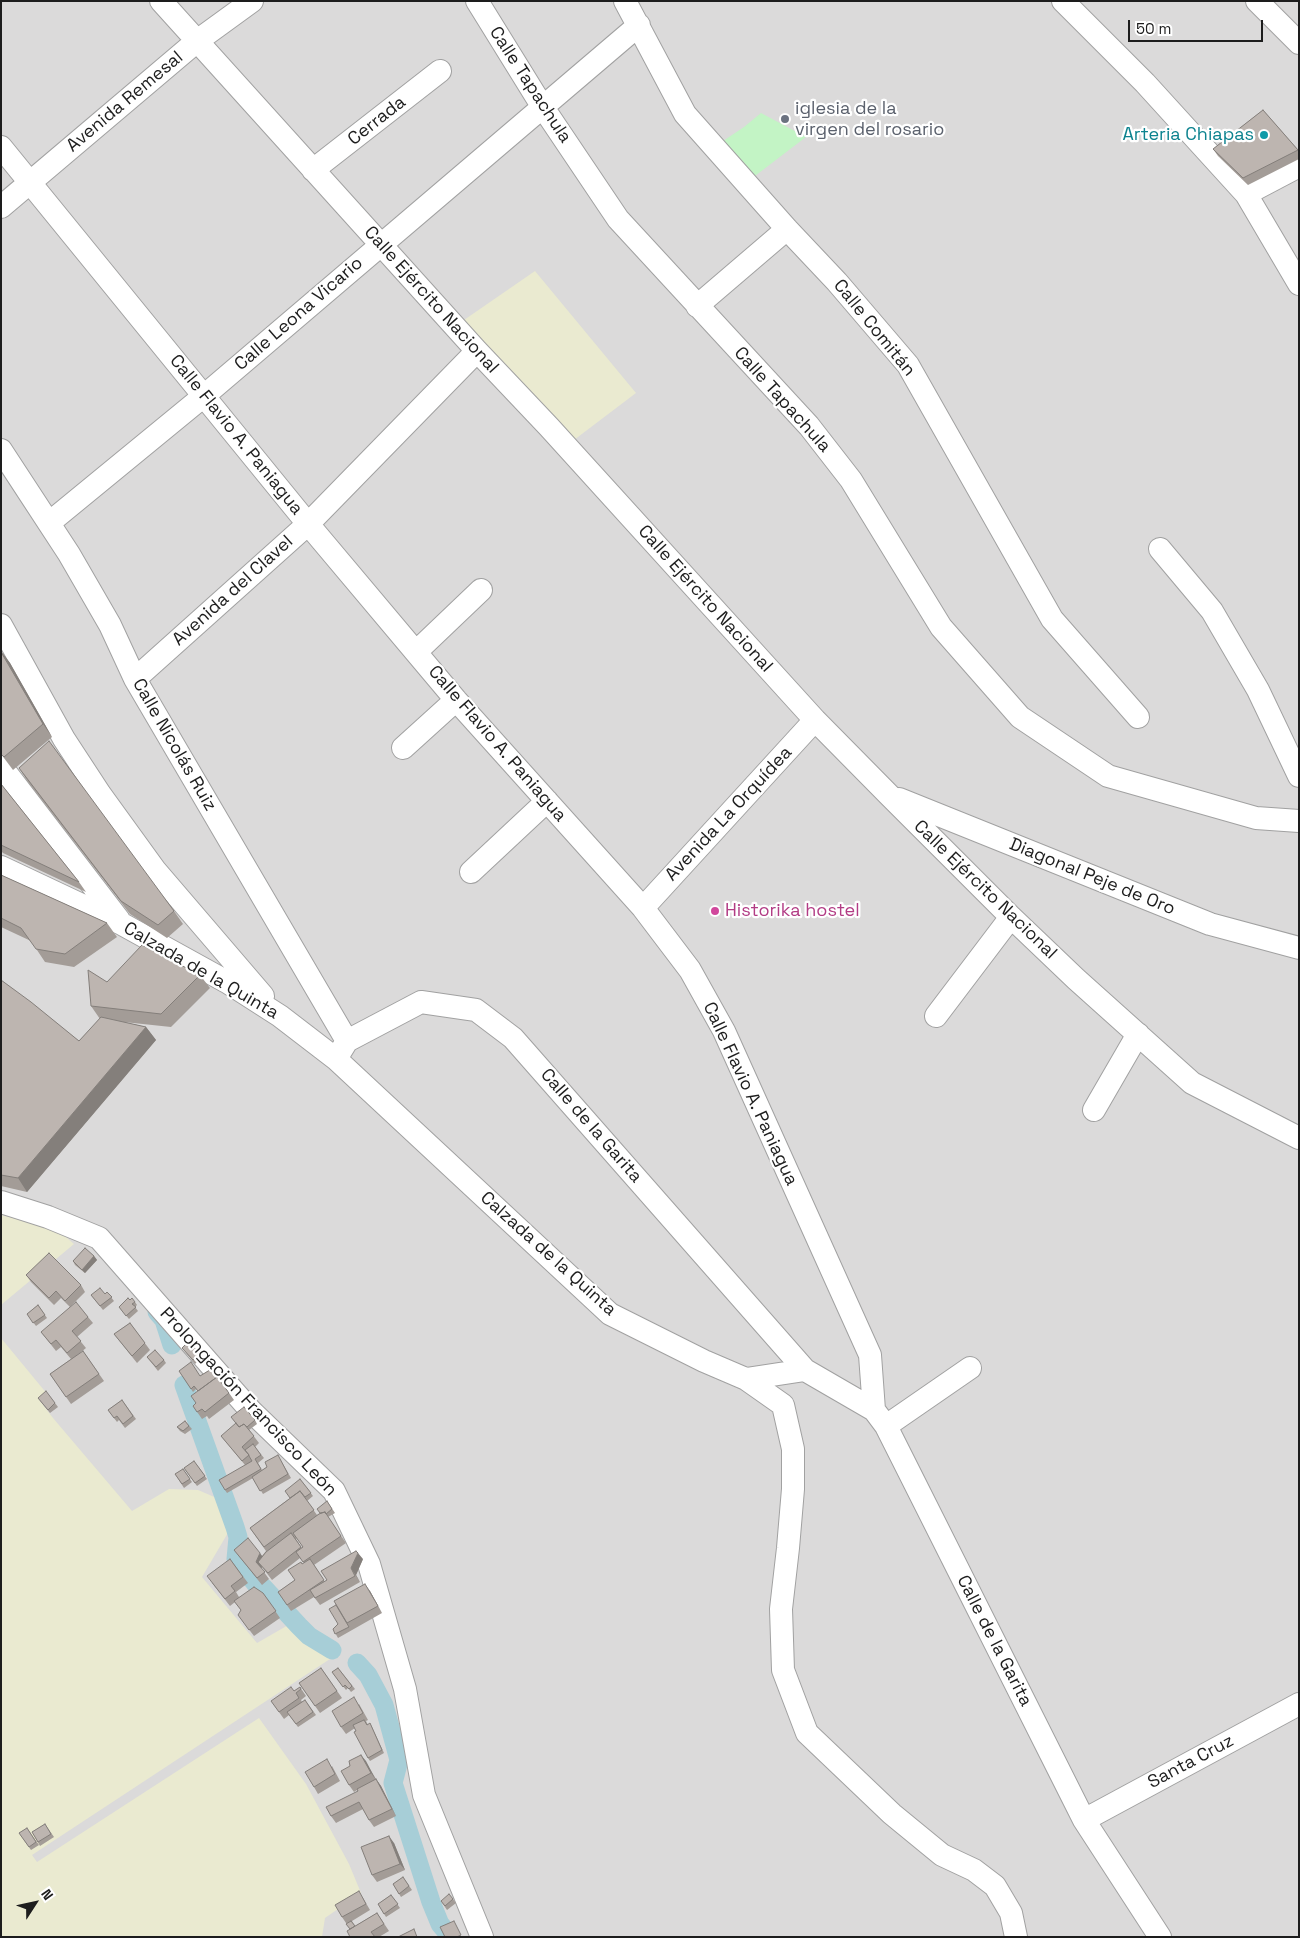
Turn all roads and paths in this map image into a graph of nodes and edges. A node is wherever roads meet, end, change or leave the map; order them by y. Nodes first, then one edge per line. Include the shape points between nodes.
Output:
1 (161, 1) edge
2 (252, 1) edge
3 (477, 1) edge
4 (625, 1) edge
5 (1063, 1) edge
6 (1257, 1) edge
7 (639, 25) junction
8 (197, 41) junction
9 (1299, 43) edge
10 (440, 71) dead end
11 (542, 106) junction
12 (1, 147) edge
13 (1299, 166) edge
14 (313, 170) junction
15 (30, 182) junction
16 (1246, 194) junction
17 (1, 207) edge
18 (787, 229) junction
19 (381, 245) junction
20 (1299, 284) edge
21 (697, 306) junction
22 (477, 351) junction
23 (205, 395) junction
24 (1, 450) edge
25 (49, 523) junction
26 (308, 524) junction
27 (1160, 549) dead end
28 (481, 590) dead end
29 (1, 625) edge
30 (416, 652) junction
31 (136, 679) junction
32 (456, 700) junction
33 (1138, 717) dead end
34 (815, 720) junction
35 (403, 748) dead end
36 (1, 766) edge
37 (1299, 776) edge
38 (889, 795) junction
39 (547, 801) junction
40 (1299, 821) edge
41 (1, 867) edge
42 (471, 872) dead end
43 (642, 908) junction
44 (1011, 917) junction
45 (122, 924) junction
46 (1299, 948) edge
47 (280, 1016) junction
48 (936, 1016) dead end
49 (1138, 1034) junction
50 (341, 1050) junction
51 (1094, 1110) dead end
52 (1299, 1138) edge
53 (1, 1202) edge
54 (970, 1368) dead end
55 (805, 1370) junction
56 (746, 1379) junction
57 (880, 1418) junction
58 (1299, 1704) edge
59 (1084, 1820) junction
60 (480, 1934) edge
61 (1016, 1937) edge
62 (1160, 1937) edge

1 - 8 street, Calle Ejército Nacional
2 - 8 street, Avenida Remesal
3 - 11 street, Calle Tapachula
4 - 7 street, Calle Comitán
5 - 16 street via 1145,83
6 - 9 street
7 - 11 street, Calle Leona Vicario
7 - 18 street, Calle Comitán via 686,114
8 - 14 street, Calle Ejército Nacional
8 - 15 street, Avenida Remesal
10 - 14 street, Cerrada
11 - 19 street, Calle Leona Vicario
11 - 21 street, Calle Tapachula via 618,219
12 - 15 street, Calle Flavio A. Paniagua
13 - 16 street
14 - 19 street, Calle Ejército Nacional
15 - 17 street, Avenida Remesal
15 - 23 street, Calle Flavio A. Paniagua
16 - 20 street
18 - 21 street
18 - 33 street, Calle Comitán via 908,364 1052,619
19 - 22 street, Calle Ejército Nacional
19 - 23 street, Calle Leona Vicario
21 - 40 street, Calle Tapachula via 809,426 851,480 941,627 1020,717 1108,776 1256,818
22 - 26 street, Avenida del Clavel
22 - 34 street, Calle Ejército Nacional
23 - 25 street, Calle Leona Vicario
23 - 26 street, Calle Flavio A. Paniagua
24 - 25 street, Calle Nicolás Ruiz
25 - 31 street, Calle Nicolás Ruiz via 110,625
26 - 30 street, Calle Flavio A. Paniagua
26 - 31 street, Avenida del Clavel
27 - 37 street via 1212,611 1258,690
28 - 30 street
29 - 47 street via 64,739 100,794 155,870
30 - 32 street, Calle Flavio A. Paniagua
31 - 50 street, Calle Nicolás Ruiz
32 - 35 street
32 - 39 street, Calle Flavio A. Paniagua
34 - 38 street, Calle Ejército Nacional
34 - 43 street, Avenida La Orquídea
36 - 45 street
38 - 44 street, Calle Ejército Nacional
38 - 46 street, Diagonal Peje de Oro via 1210,924
39 - 42 street
39 - 43 street, Calle Flavio A. Paniagua
41 - 45 street, Calzada de la Quinta
43 - 57 street, Calle Flavio A. Paniagua via 690,970 724,1032 870,1355
44 - 48 street
44 - 49 street, Calle Ejército Nacional
45 - 47 street, Calzada de la Quinta via 227,982
47 - 50 street, Calzada de la Quinta
49 - 51 street
49 - 52 street, Calle Ejército Nacional via 1192,1082
50 - 55 street, Calle de la Garita via 421,1002 476,1010 513,1038
50 - 56 street, Calzada de la Quinta via 610,1314
53 - 60 street, Prolongación Francisco León via 99,1238 251,1411 334,1491 369,1564 404,1690 424,1795
54 - 57 street
55 - 56 street
55 - 57 street, Calle de la Garita
56 - 61 street, Calzada de la Quinta via 783,1406 793,1450 792,1499 781,1609 784,1670 807,1734 892,1814 942,1855 974,1870 995,1886 1011,1913
57 - 59 street, Calle de la Garita
58 - 59 street, Santa Cruz
59 - 62 street, Calle de la Garita

